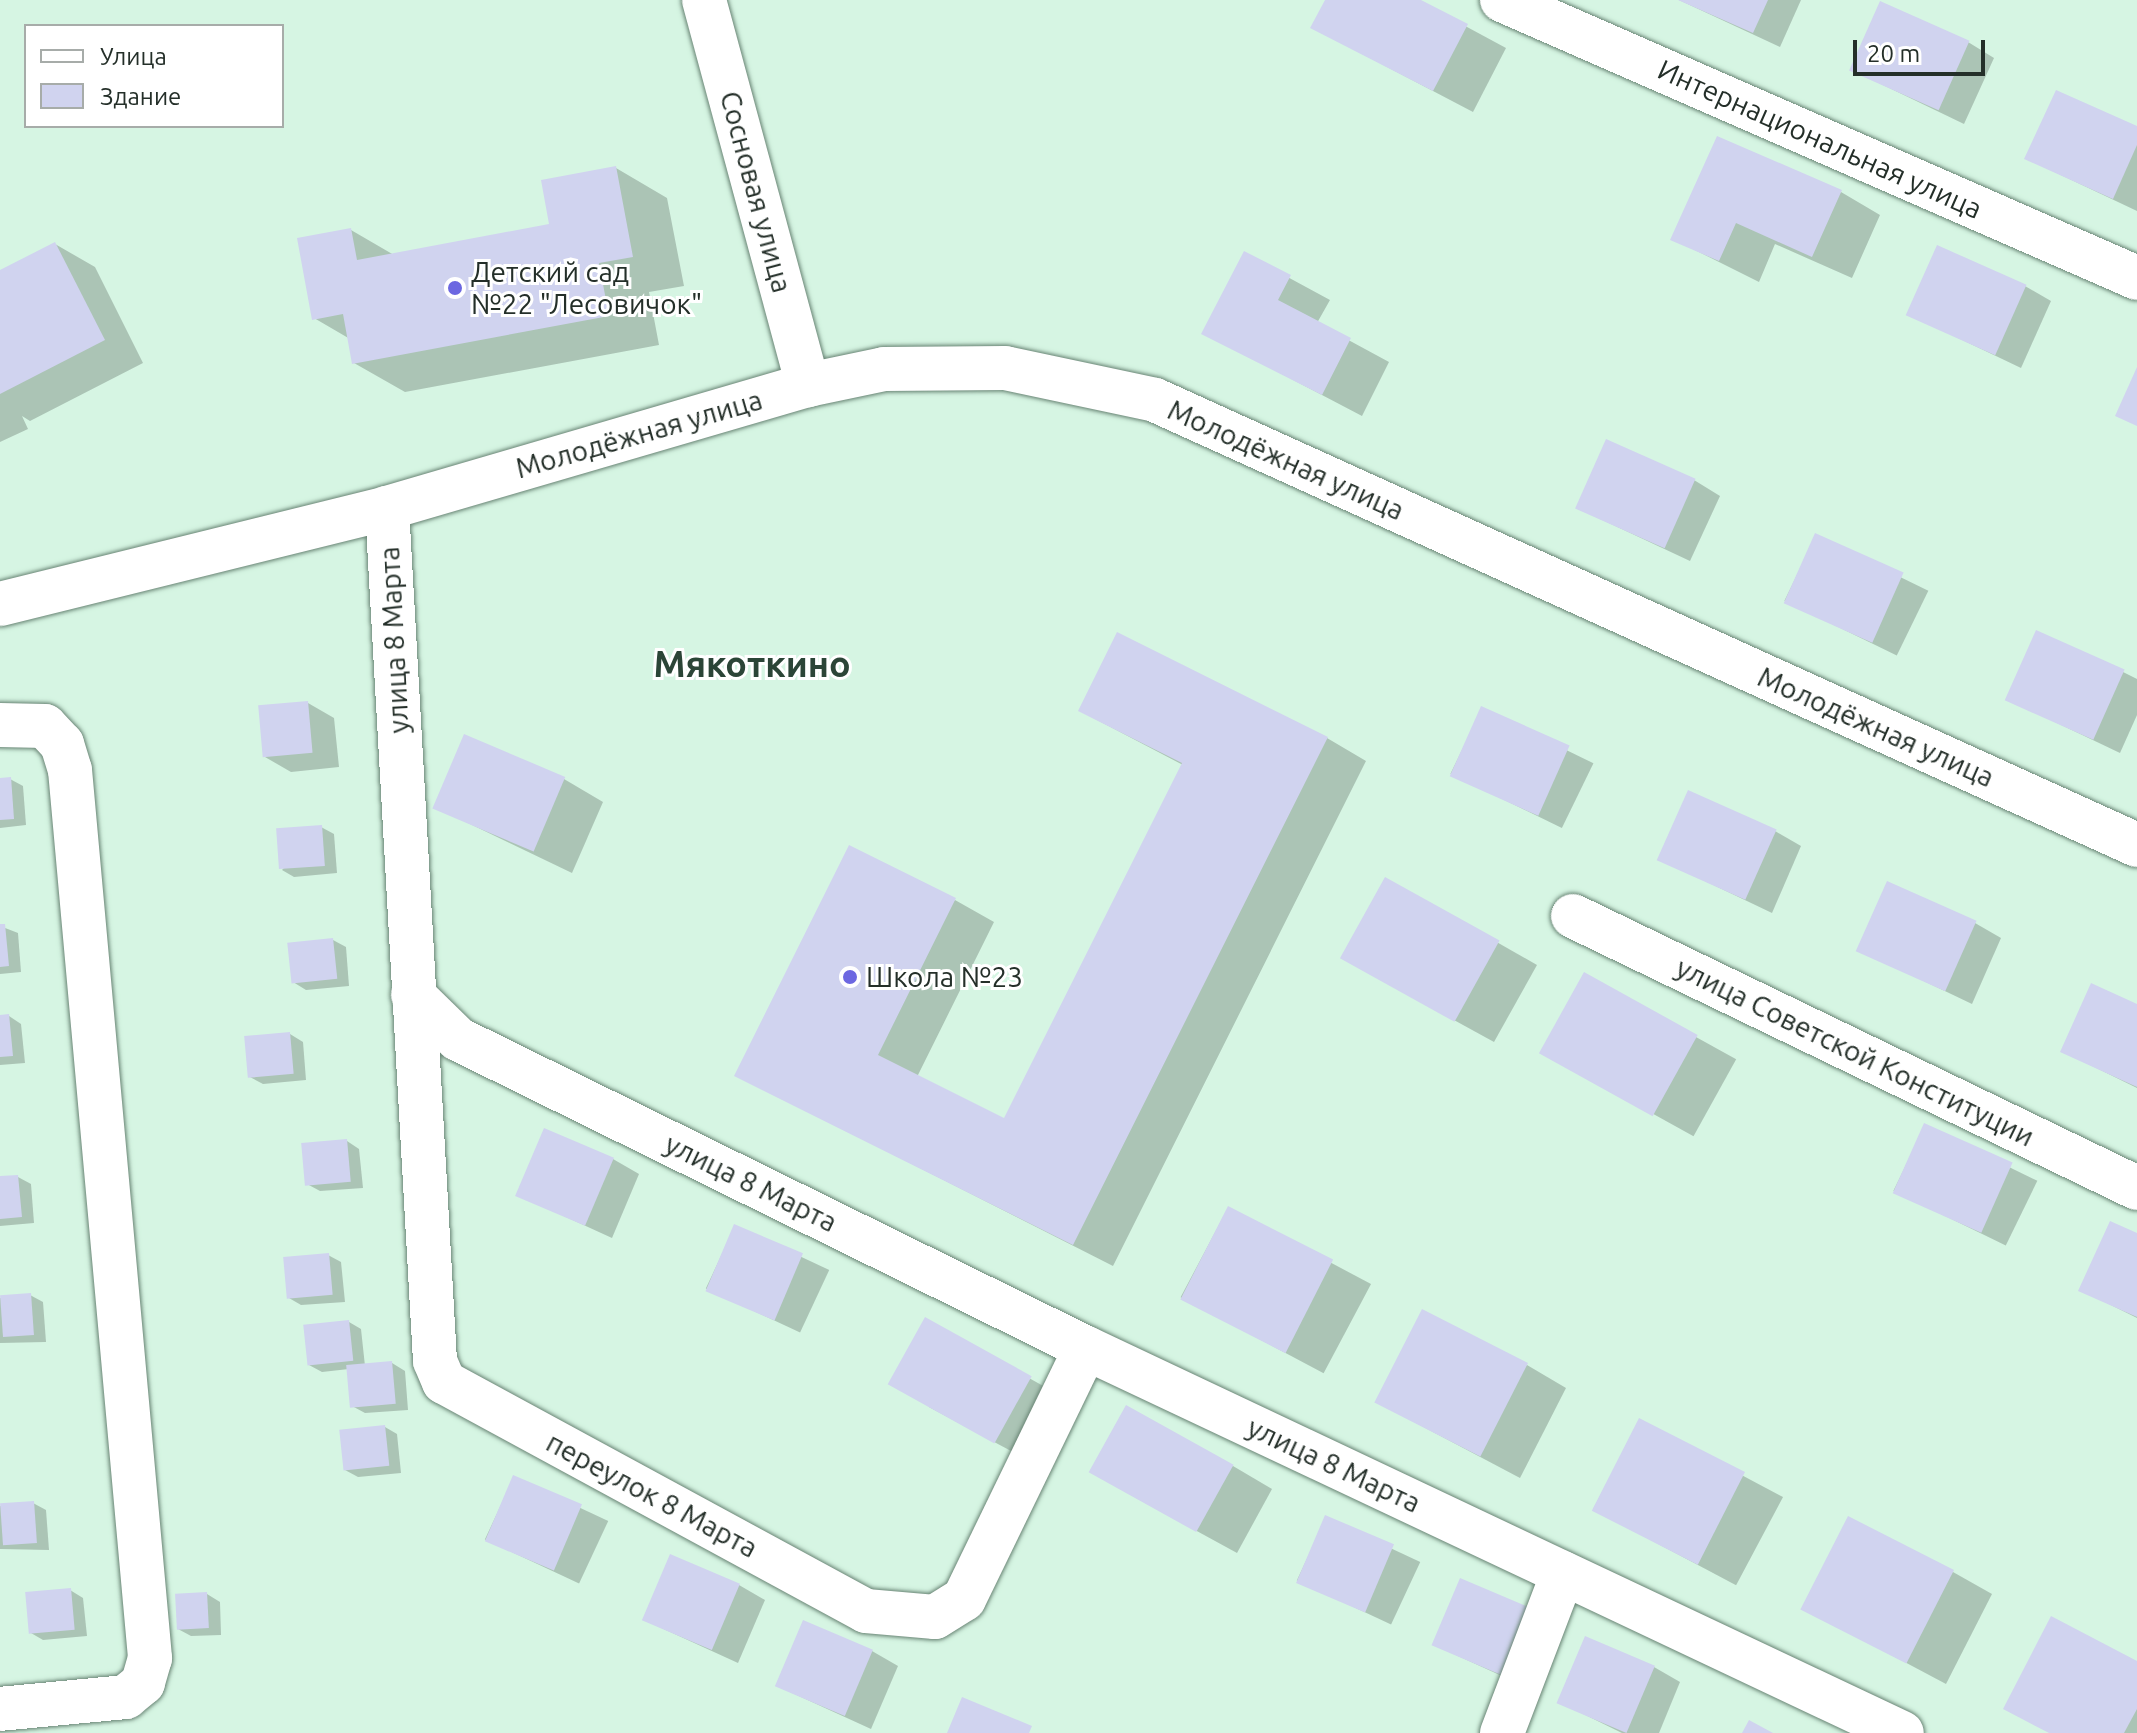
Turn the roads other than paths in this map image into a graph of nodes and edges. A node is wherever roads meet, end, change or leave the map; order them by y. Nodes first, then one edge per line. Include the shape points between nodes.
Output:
1 (704, 0) edge
2 (1502, 0) edge
3 (2137, 278) edge
4 (808, 385) junction
5 (387, 508) junction
6 (0, 604) edge
7 (0, 725) edge
8 (2137, 845) edge
9 (1573, 916) dead end
10 (413, 995) junction
11 (2137, 1188) edge
12 (1086, 1348) junction
13 (1563, 1573) junction
14 (0, 1709) edge
15 (1502, 1733) edge
16 (1902, 1733) edge

1 - 4 street, Сосновая улица
2 - 3 street, Интернациональная улица
4 - 5 street, Молодёжная улица
4 - 8 street, Молодёжная улица via 884,369 942,365 1018,370 1155,400
5 - 6 street, улица 8 Марта
5 - 10 street, улица 8 Марта
7 - 14 street via 45,726 62,744 70,770 150,1658 143,1683 126,1697
9 - 11 street, улица Советской Конституции
10 - 12 street, улица 8 Марта via 458,1039
10 - 12 street, переулок 8 Марта via 435,1361 444,1382 866,1611 935,1617 964,1599
12 - 13 street, улица 8 Марта
13 - 15 street
13 - 16 street, улица 8 Марта

